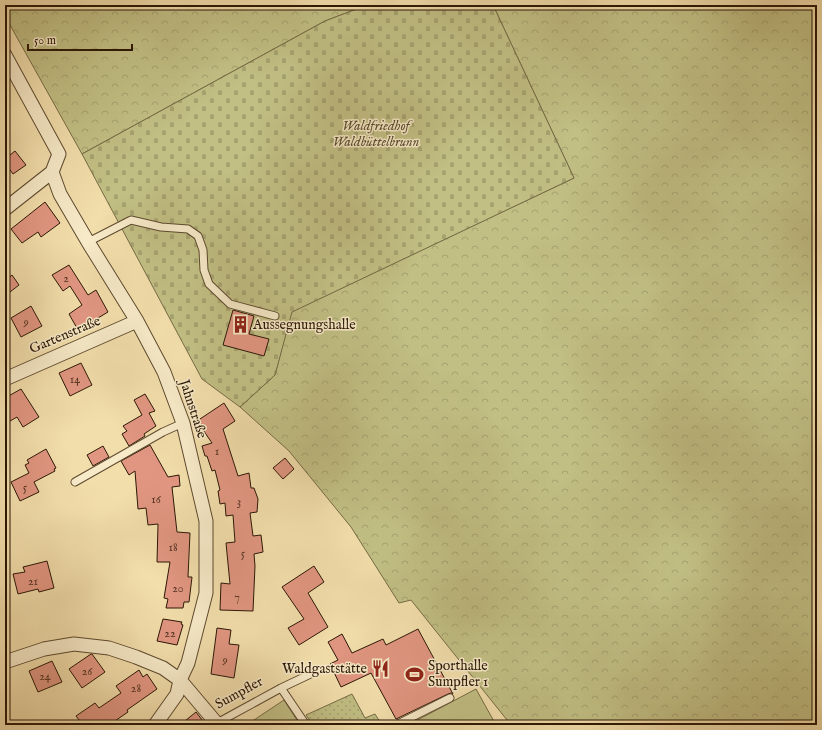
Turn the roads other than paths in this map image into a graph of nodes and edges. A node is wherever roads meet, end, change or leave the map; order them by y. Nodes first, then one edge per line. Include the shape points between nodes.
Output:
1 (5, 55) edge
2 (52, 172) junction
3 (5, 208) edge
4 (88, 242) junction
5 (275, 316) dead end
6 (138, 321) junction
7 (5, 379) edge
8 (183, 423) junction
9 (75, 482) dead end
10 (5, 662) edge
11 (319, 670) dead end
12 (180, 680) junction
13 (281, 688) junction
14 (450, 698) dead end
15 (218, 724) edge
16 (155, 725) edge
17 (306, 725) edge
18 (396, 725) edge

1 - 2 street via 59,154
2 - 3 street
2 - 4 street, Jahnstraße via 60,194
4 - 5 lane via 130,220 161,227 188,229 198,236 209,284 230,304
4 - 6 street, Jahnstraße
6 - 7 street, Gartenstraße
6 - 8 street, Jahnstraße via 164,372
8 - 9 lane
8 - 12 street, Jahnstraße via 206,521 206,593 188,662
10 - 12 street, Sumpfler via 44,649 74,644 109,648 136,657 163,668
11 - 13 lane, Sumpfler
12 - 15 street, Sumpfler
12 - 16 street, Jahnstraße via 177,694
13 - 15 lane, Sumpfler
13 - 17 lane
14 - 18 lane

